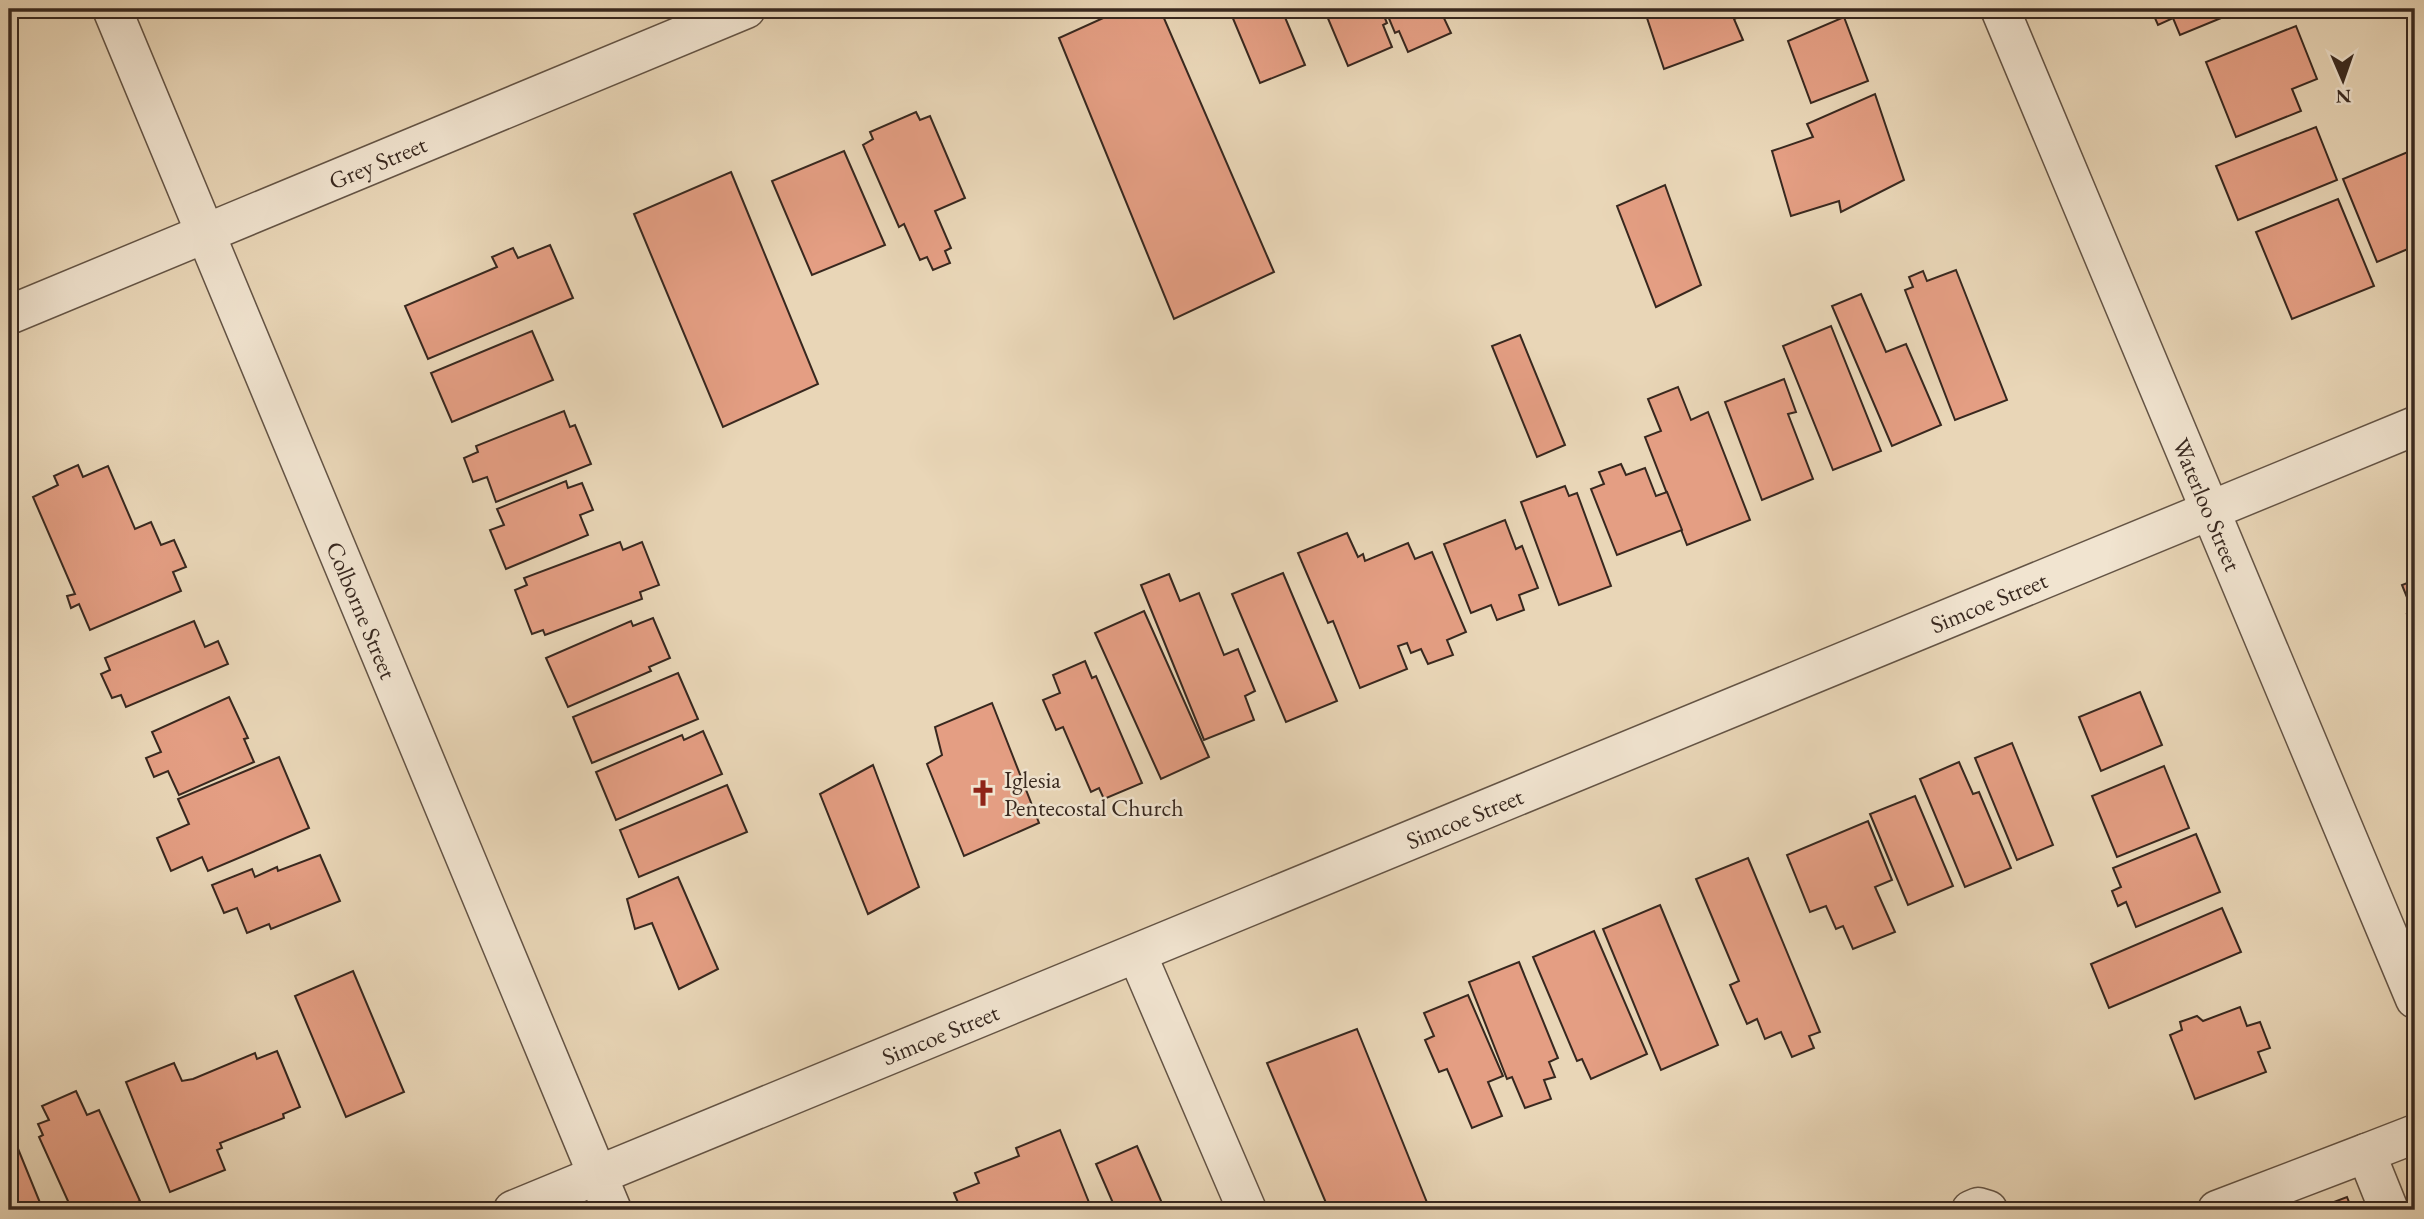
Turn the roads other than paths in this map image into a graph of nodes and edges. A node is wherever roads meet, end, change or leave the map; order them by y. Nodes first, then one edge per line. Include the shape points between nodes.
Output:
1 (112, 9) edge
2 (746, 9) edge
3 (2000, 9) edge
4 (206, 233) junction
5 (9, 315) edge
6 (2415, 426) edge
7 (2210, 510) junction
8 (1137, 954) junction
9 (2415, 999) edge
10 (2415, 1134) edge
11 (2366, 1153) junction
12 (598, 1175) junction
13 (513, 1210) edge
14 (612, 1210) edge
15 (1247, 1210) edge
16 (1971, 1210) edge
17 (1989, 1210) edge
18 (2217, 1210) edge
19 (2389, 1210) edge

1 - 4 street, Colborne Street
2 - 4 street, Grey Street
3 - 7 street, Waterloo Street
4 - 5 street, Grey Street
4 - 12 street, Colborne Street
6 - 7 street, Simcoe Street
7 - 8 street, Simcoe Street
7 - 9 street, Waterloo Street
8 - 12 street, Simcoe Street
8 - 15 street
10 - 11 street
11 - 18 street
11 - 19 street
12 - 13 street, Simcoe Street
12 - 14 street, Colborne Street
16 - 17 street

